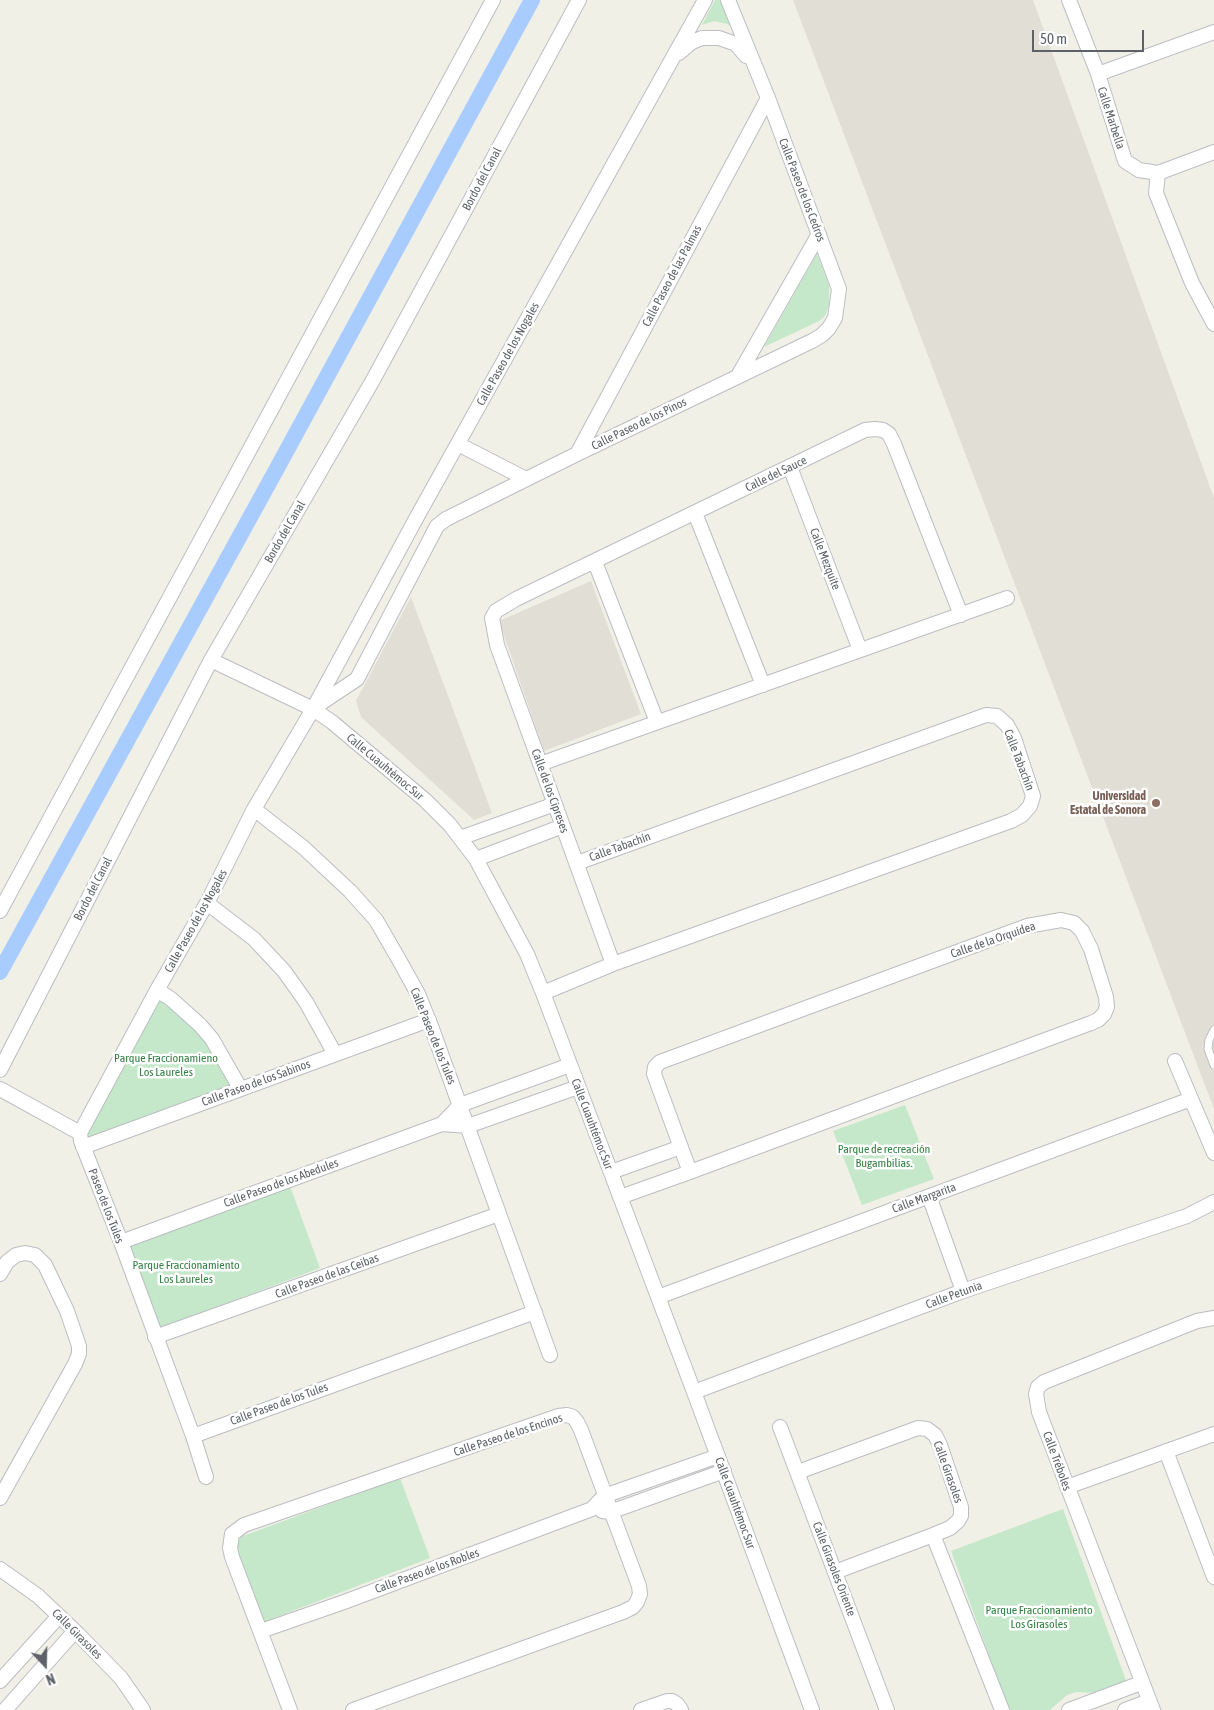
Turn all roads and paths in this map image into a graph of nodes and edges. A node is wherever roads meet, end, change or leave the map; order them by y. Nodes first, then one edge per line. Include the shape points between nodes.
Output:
1 (494, 0) edge
2 (579, 0) edge
3 (705, 0) edge
4 (728, 0) edge
5 (1070, 0) edge
6 (1214, 32) edge
7 (672, 59) junction
8 (753, 64) junction
9 (1098, 74) junction
10 (768, 98) junction
11 (1214, 152) edge
12 (1158, 173) junction
13 (818, 234) junction
14 (835, 318) joint
15 (1214, 324) edge
16 (738, 376) junction
17 (458, 444) junction
18 (577, 454) junction
19 (790, 467) junction
20 (526, 480) junction
21 (695, 513) junction
22 (418, 515) junction
23 (437, 526) junction
24 (595, 562) junction
25 (1007, 598) dead end
26 (961, 615) junction
27 (492, 618) joint
28 (860, 650) junction
29 (211, 660) junction
30 (763, 685) junction
31 (313, 709) junction
32 (657, 722) junction
33 (540, 764) junction
34 (555, 804) junction
35 (254, 809) junction
36 (563, 826) junction
37 (460, 838) junction
38 (476, 859) junction
39 (577, 863) junction
40 (207, 903) junction
41 (0, 911) edge
42 (613, 964) junction
43 (157, 990) junction
44 (543, 993) junction
45 (429, 1020) junction
46 (1214, 1030) edge
47 (335, 1054) junction
48 (1174, 1061) dead end
49 (570, 1065) junction
50 (1214, 1065) edge
51 (0, 1070) edge
52 (578, 1086) junction
53 (240, 1088) junction
54 (0, 1089) edge
55 (1191, 1099) junction
56 (460, 1105) junction
57 (442, 1124) junction
58 (468, 1126) junction
59 (81, 1140) junction
60 (681, 1147) junction
61 (1214, 1153) edge
62 (611, 1172) junction
63 (690, 1172) junction
64 (929, 1196) junction
65 (620, 1197) junction
66 (1214, 1202) edge
67 (499, 1214) junction
68 (121, 1242) junction
69 (0, 1274) edge
70 (963, 1291) junction
71 (658, 1296) junction
72 (535, 1312) junction
73 (1214, 1318) edge
74 (155, 1337) junction
75 (550, 1355) dead end
76 (694, 1392) junction
77 (780, 1427) dead end
78 (1214, 1434) edge
79 (192, 1436) junction
80 (1166, 1451) junction
81 (718, 1456) junction
82 (724, 1471) junction
83 (798, 1472) junction
84 (206, 1477) dead end
85 (1066, 1487) junction
86 (604, 1496) junction
87 (0, 1498) edge
88 (592, 1510) junction
89 (610, 1512) junction
90 (934, 1534) junction
91 (0, 1569) edge
92 (835, 1572) junction
93 (1214, 1577) edge
94 (59, 1616) junction
95 (75, 1631) junction
96 (261, 1631) junction
97 (0, 1681) edge
98 (1141, 1683) junction
99 (676, 1706) edge
100 (1151, 1706) edge
101 (1087, 1707) edge
102 (5, 1710) edge
103 (143, 1710) edge
104 (290, 1710) edge
105 (353, 1710) edge
106 (641, 1710) edge
107 (812, 1710) edge
108 (887, 1710) edge
109 (1002, 1710) edge
110 (1069, 1710) edge
111 (1126, 1710) edge

1 - 41 street
2 - 29 street, Bordo del Canal via 373,380
3 - 7 street, Calle Paseo de los Nogales
4 - 8 street, Calle Paseo de los Cedros
5 - 9 street, Calle Marbella
6 - 9 street
7 - 8 street, Calle Paseo de los Cedros via 692,42 719,38 736,44
7 - 17 street, Calle Paseo de los Nogales
8 - 10 street, Calle Paseo de los Cedros
9 - 12 street, Calle Marbella via 1125,161 1139,170
10 - 13 street, Calle Paseo de los Cedros
10 - 18 street, Calle Paseo de las Palmas
11 - 12 street
12 - 15 street via 1156,193 1192,283
13 - 14 street, Calle Paseo de los Cedros via 839,289
13 - 16 street
14 - 16 street, Calle Paseo de los Pinos via 829,328 812,342
16 - 18 street, Calle Paseo de los Pinos
17 - 20 street
17 - 22 street, Calle Paseo de los Nogales
18 - 20 street, Calle Paseo de los Pinos
19 - 21 street, Calle del Sauce
19 - 26 street, Calle del Sauce via 866,430 883,430 889,434
19 - 28 street, Calle Mezquite
20 - 23 street, Calle Paseo de los Pinos
21 - 24 street, Calle del Sauce
21 - 30 street
22 - 23 street
22 - 31 street, Calle Paseo de los Nogales
23 - 31 street, Calle Paseo de los Nogales via 357,679
24 - 27 street, Calle del Sauce via 516,599 496,611
24 - 32 street
25 - 26 street
26 - 28 street
27 - 33 street, Calle de los Cipreses via 497,645
28 - 30 street
29 - 31 street, Calle Cuauhtémoc Sur
29 - 51 street, Bordo del Canal
30 - 32 street
31 - 35 street, Calle Paseo de los Nogales
31 - 37 street, Calle Cuauhtémoc Sur via 425,800
32 - 33 street
33 - 34 street, Calle de los Cipreses
34 - 36 street, Calle de los Cipreses
34 - 37 street
35 - 40 street, Calle Paseo de los Nogales
35 - 45 street, Calle Paseo de los Tules via 320,862 376,920
36 - 38 street
36 - 39 street, Calle de los Cipreses
37 - 38 street, Calle Cuauhtémoc Sur
38 - 44 street, Calle Cuauhtémoc Sur via 527,954
39 - 42 street, Calle de los Cipreses
39 - 42 street, Calle Tabachín via 986,716 997,716 1014,738 1033,796 1022,815
40 - 43 street, Calle Paseo de los Nogales
40 - 47 street via 254,938 284,971 306,1002
42 - 44 street
43 - 53 street via 171,999 212,1039
43 - 59 street, Calle Paseo de los Nogales
44 - 49 street, Calle Cuauhtémoc Sur
45 - 47 street, Calle Paseo de los Sabinos
45 - 56 street, Calle Paseo de los Tules
46 - 50 lane via 1208,1049
47 - 53 street, Calle Paseo de los Sabinos
48 - 55 street
49 - 52 street, Calle Cuauhtémoc Sur
49 - 56 street, Calle Paseo de los Abedules
52 - 58 street, Calle Paseo de los Abedules
52 - 62 street, Calle Cuauhtémoc Sur
53 - 59 street, Calle Paseo de los Sabinos
54 - 59 street
55 - 61 street
55 - 64 street, Calle Margarita
56 - 57 street, Calle Paseo de los Abedules
56 - 58 street, Calle Paseo de los Tules
57 - 58 street, Calle Paseo de los Abedules
57 - 68 street, Calle Paseo de los Abedules
58 - 67 street, Calle Paseo de los Tules
59 - 68 street, Paseo de los Tules
60 - 62 street
60 - 63 street, Calle de la Orquídea
60 - 63 street, Calle de la Orquídea via 654,1074 660,1062 1027,926 1061,920 1074,923 1082,931 1106,997 1107,1007 1098,1020
62 - 65 street, Calle Cuauhtémoc Sur
63 - 65 street, Calle de la Orquídea
64 - 70 street
64 - 71 street, Calle Margarita
65 - 71 street, Calle Cuauhtémoc Sur
66 - 70 street, Calle Petunia via 1186,1216
67 - 72 street, Calle Paseo de los Tules
67 - 74 street, Calle Paseo de las Ceibas
68 - 74 street, Paseo de los Tules
69 - 87 street via 16,1255 35,1255 45,1266 67,1311 79,1346 75,1364
70 - 76 street, Calle Petunia
71 - 76 street, Calle Cuauhtémoc Sur
72 - 75 street, Calle Paseo de los Tules
72 - 79 street, Calle Paseo de los Tules
73 - 85 street, Calle Tréboles via 1197,1321 1038,1387 1036,1402
74 - 79 street, Paseo de los Tules
76 - 81 street, Calle Cuauhtémoc Sur
77 - 83 street, Calle Girasoles Oriente
78 - 80 street
79 - 84 street, Paseo de los Tules
80 - 85 street
80 - 93 street
81 - 82 street, Calle Cuauhtémoc Sur
81 - 86 street
82 - 89 street, Calle Paseo de los Robles
82 - 107 street, Calle Cuauhtémoc Sur
83 - 90 street, Calle Girasoles via 912,1430 927,1429 940,1445 961,1507 958,1521
83 - 92 street, Calle Girasoles Oriente
85 - 98 street, Calle Tréboles
86 - 88 street, Calle Paseo de los Robles
86 - 89 street, Calle Paseo de los Encinos
86 - 96 street, Calle Paseo de los Encinos via 577,1422 567,1415 244,1525 232,1534 230,1548
88 - 89 street, Calle Paseo de los Robles
88 - 96 street, Calle Paseo de los Robles
89 - 105 street, Calle Paseo de los Encinos via 639,1586 639,1598 634,1607
90 - 92 street, Calle Girasoles
90 - 109 street
91 - 94 street, Calle Girasoles via 38,1596
92 - 108 street, Calle Girasoles Oriente
94 - 95 street, Calle Girasoles
94 - 97 street
95 - 102 street
95 - 103 street, Calle Girasoles via 121,1678
96 - 104 street, Calle Paseo de los Encinos
98 - 100 street, Calle Tréboles
98 - 101 street
99 - 106 street via 659,1703
100 - 111 street
101 - 110 street

